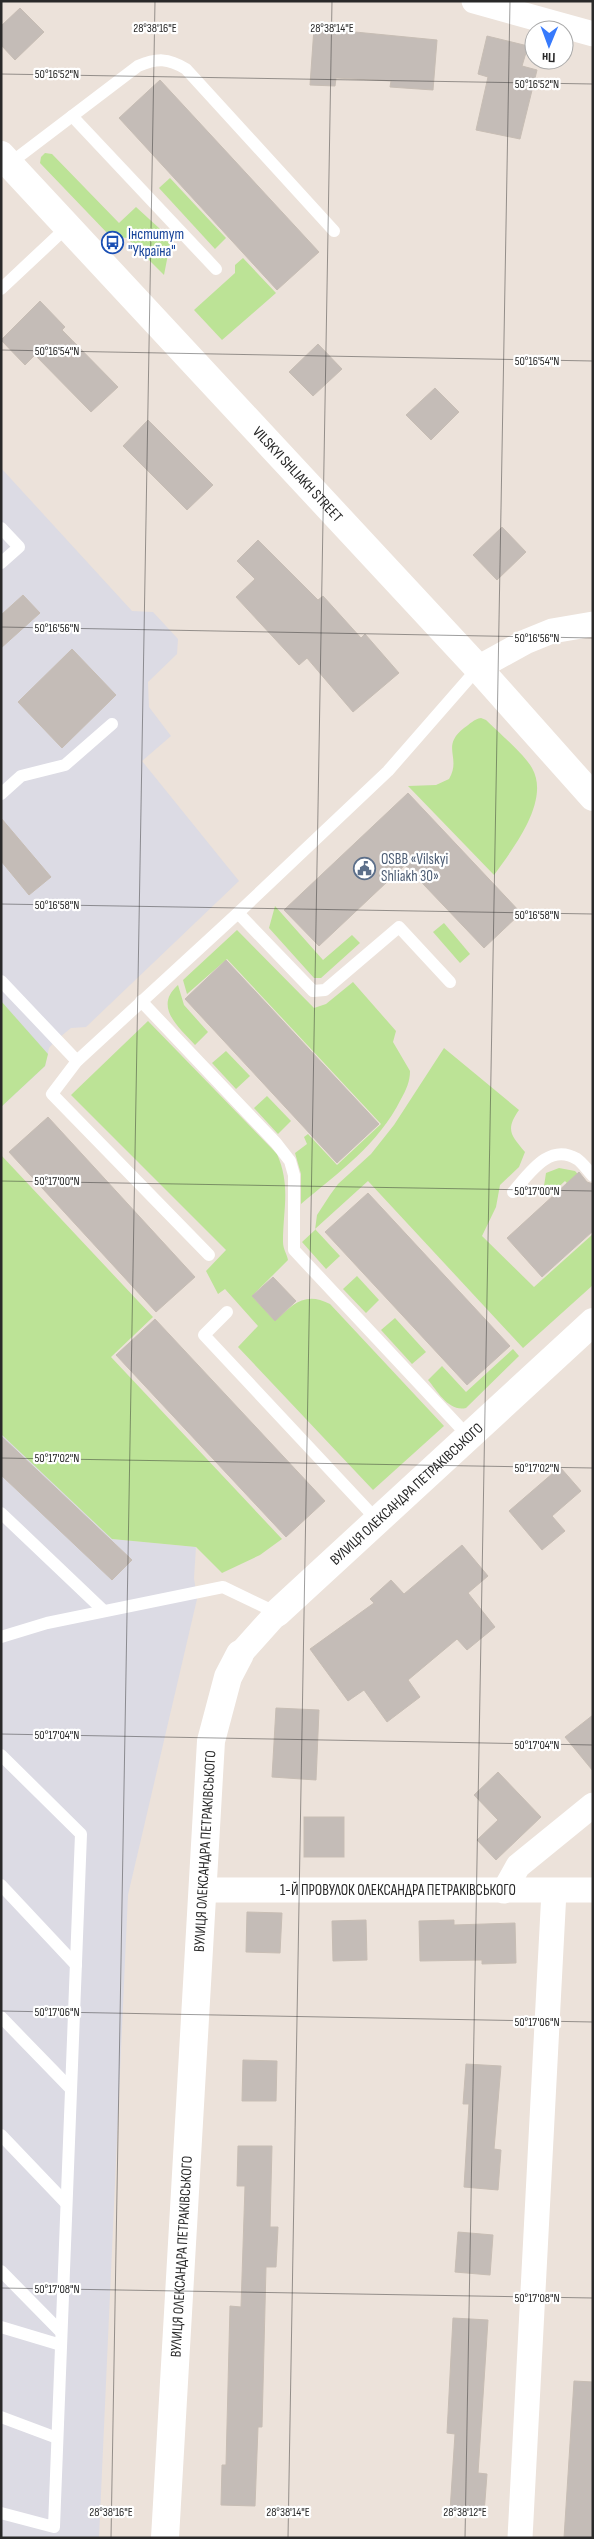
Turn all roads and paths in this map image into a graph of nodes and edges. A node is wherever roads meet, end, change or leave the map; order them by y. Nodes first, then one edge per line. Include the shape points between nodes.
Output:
1 (474, 1) edge
2 (593, 34) edge
3 (72, 116) junction
4 (5, 159) edge
5 (68, 227) junction
6 (334, 231) dead end
7 (216, 269) dead end
8 (1, 289) edge
9 (1, 528) edge
10 (1, 563) edge
11 (588, 627) edge
12 (478, 668) junction
13 (112, 724) dead end
14 (1, 794) edge
15 (593, 797) edge
16 (238, 913) junction
17 (1, 981) edge
18 (450, 982) dead end
19 (141, 1001) junction
20 (77, 1061) junction
21 (593, 1176) edge
22 (513, 1192) dead end
23 (210, 1255) dead end
24 (227, 1312) dead end
25 (593, 1322) edge
26 (469, 1437) junction
27 (1, 1513) edge
28 (378, 1521) junction
29 (104, 1612) junction
30 (277, 1613) junction
31 (2, 1635) edge
32 (240, 1654) joint
33 (1, 1755) edge
34 (593, 1804) edge
35 (1, 1885) edge
36 (204, 1890) junction
37 (593, 1890) edge
38 (504, 1891) junction
39 (554, 1891) junction
40 (76, 1965) junction
41 (1, 2017) edge
42 (71, 2089) junction
43 (1, 2136) edge
44 (66, 2203) junction
45 (1, 2272) edge
46 (1, 2327) edge
47 (61, 2339) junction
48 (1, 2417) edge
49 (57, 2438) junction
50 (1, 2513) edge
51 (165, 2538) edge
52 (520, 2538) edge

1 - 2 street
3 - 4 lane
3 - 6 lane via 138,66 156,58 172,61 186,69
3 - 7 lane
4 - 5 street, VILSKYI SHLIAKH STREET
5 - 8 lane
5 - 12 street, VILSKYI SHLIAKH STREET
9 - 10 lane via 19,547
11 - 12 street via 552,631
12 - 15 street, VILSKYI SHLIAKH STREET
12 - 16 lane via 388,771
13 - 14 lane via 65,765 21,776
16 - 18 lane via 313,991 324,990 399,926
16 - 19 lane
17 - 20 lane
19 - 20 lane
19 - 26 lane via 290,1161 294,1175 294,1250
20 - 23 lane via 52,1094
21 - 22 lane via 577,1159 554,1155 542,1160
24 - 28 lane via 204,1335
25 - 26 street, ВУЛИЦЯ ОЛЕКСАНДРА ПЕТРАКІВСЬКОГО
26 - 28 street, ВУЛИЦЯ ОЛЕКСАНДРА ПЕТРАКІВСЬКОГО
27 - 29 lane
28 - 30 street, ВУЛИЦЯ ОЛЕКСАНДРА ПЕТРАКІВСЬКОГО
29 - 30 lane via 223,1587
29 - 31 lane
30 - 32 street, ВУЛИЦЯ ОЛЕКСАНДРА ПЕТРАКІВСЬКОГО
32 - 36 street, ВУЛИЦЯ ОЛЕКСАНДРА ПЕТРАКІВСЬКОГО via 228,1677 211,1741
33 - 40 lane via 81,1834
34 - 38 street via 518,1866
35 - 40 lane
36 - 38 street, 1-Й ПРОВУЛОК ОЛЕКСАНДРА ПЕТРАКІВСЬКОГО
36 - 51 street, ВУЛИЦЯ ОЛЕКСАНДРА ПЕТРАКІВСЬКОГО
37 - 39 street, 1-Й ПРОВУЛОК ОЛЕКСАНДРА ПЕТРАКІВСЬКОГО
38 - 39 street, 1-Й ПРОВУЛОК ОЛЕКСАНДРА ПЕТРАКІВСЬКОГО
39 - 52 street
40 - 42 lane
41 - 42 lane
42 - 44 lane
43 - 44 lane
44 - 47 lane
45 - 47 lane
46 - 47 lane
47 - 49 lane
48 - 49 lane
49 - 50 lane via 54,2527

